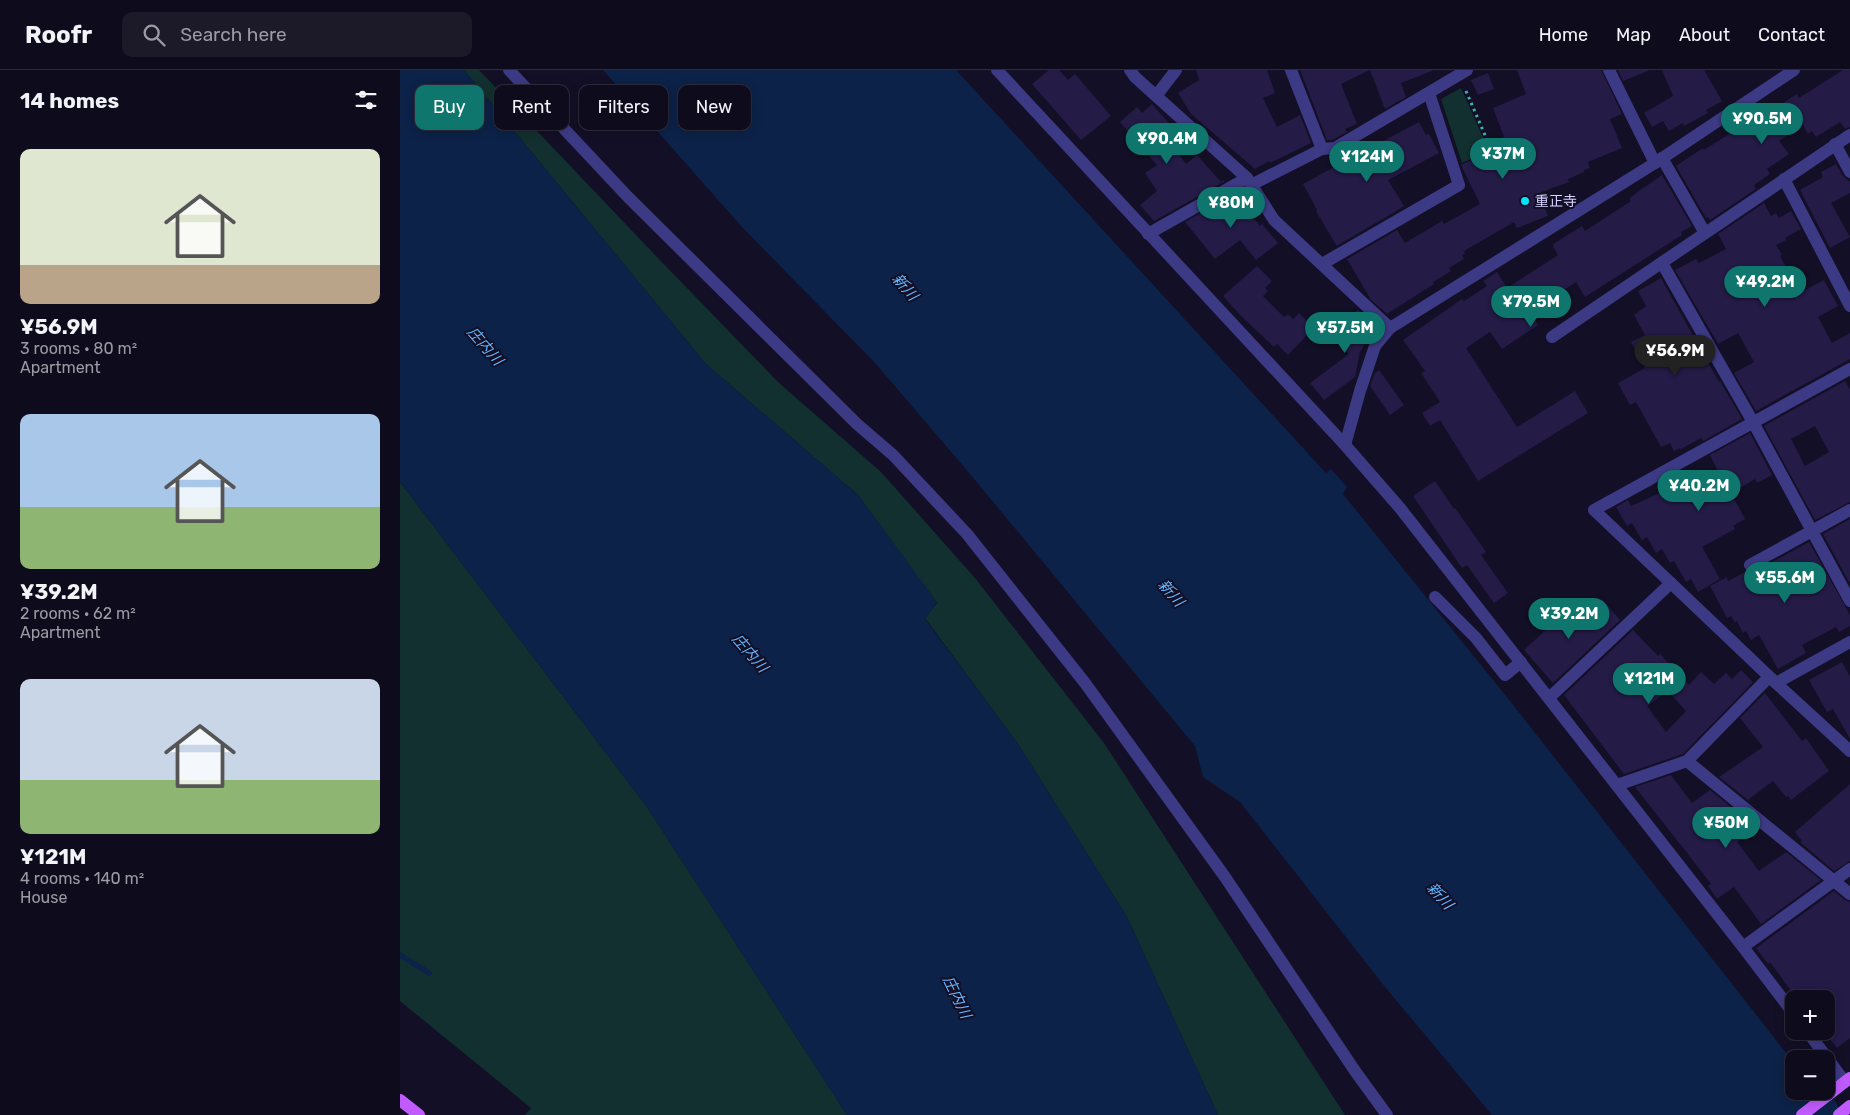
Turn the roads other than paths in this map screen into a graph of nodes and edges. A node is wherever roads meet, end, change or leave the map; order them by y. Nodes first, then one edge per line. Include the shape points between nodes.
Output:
1 (509, 70) edge
2 (998, 70) edge
3 (1130, 70) edge
4 (1176, 70) edge
5 (1291, 70) edge
6 (1467, 70) edge
7 (1608, 70) edge
8 (1794, 70) edge
9 (1429, 93) junction
10 (1156, 96) junction
11 (1850, 135) edge
12 (1835, 144) junction
13 (1322, 149) junction
14 (1658, 161) junction
15 (1850, 172) edge
16 (1784, 179) junction
17 (1249, 182) junction
18 (1705, 233) junction
19 (1148, 234) junction
20 (1662, 263) junction
21 (1322, 264) junction
22 (1850, 306) edge
23 (1390, 328) junction
24 (1552, 337) dead end
25 (1850, 369) edge
26 (1754, 422) junction
27 (1345, 445) junction
28 (1850, 510) edge
29 (1812, 531) junction
30 (1750, 564) dead end
31 (1670, 583) junction
32 (1435, 597) dead end
33 (1850, 601) edge
34 (1850, 642) edge
35 (1521, 662) junction
36 (1772, 680) junction
37 (1549, 698) junction
38 (1850, 751) edge
39 (1687, 761) junction
40 (1617, 784) junction
41 (1850, 869) edge
42 (1834, 880) junction
43 (1850, 894) edge
44 (1743, 947) junction
45 (1785, 1002) edge
46 (1814, 1040) edge
47 (1848, 1083) edge
48 (400, 1100) edge
49 (419, 1115) edge
50 (1388, 1115) edge
51 (1802, 1115) edge

1 - 50 street via 628,197 857,424 893,455 967,534 1091,691 1225,877
2 - 19 street
3 - 10 street
4 - 10 street
5 - 13 street
6 - 9 street
7 - 14 street
8 - 14 street
9 - 13 street via 1335,148
9 - 21 street via 1459,185
10 - 17 street
11 - 12 street
12 - 15 street
12 - 16 street
13 - 17 street
14 - 18 street
14 - 23 street
16 - 18 street
16 - 22 street
17 - 19 street
17 - 21 street via 1274,220
18 - 20 street
19 - 27 street
20 - 24 street
20 - 26 street
21 - 23 street
23 - 27 street via 1375,346
25 - 26 street
26 - 29 street
26 - 31 street via 1594,510
27 - 35 street via 1400,508
28 - 29 street
29 - 30 street
29 - 33 street
31 - 36 street
31 - 37 street
32 - 35 street via 1476,638 1505,675
34 - 36 street
35 - 37 street
36 - 38 street
36 - 39 street
37 - 40 street
39 - 40 street
39 - 42 street
40 - 44 street
41 - 42 street
42 - 43 street
42 - 44 street
44 - 45 street
46 - 47 street
47 - 51 main road via 1831,1091
48 - 49 main road

